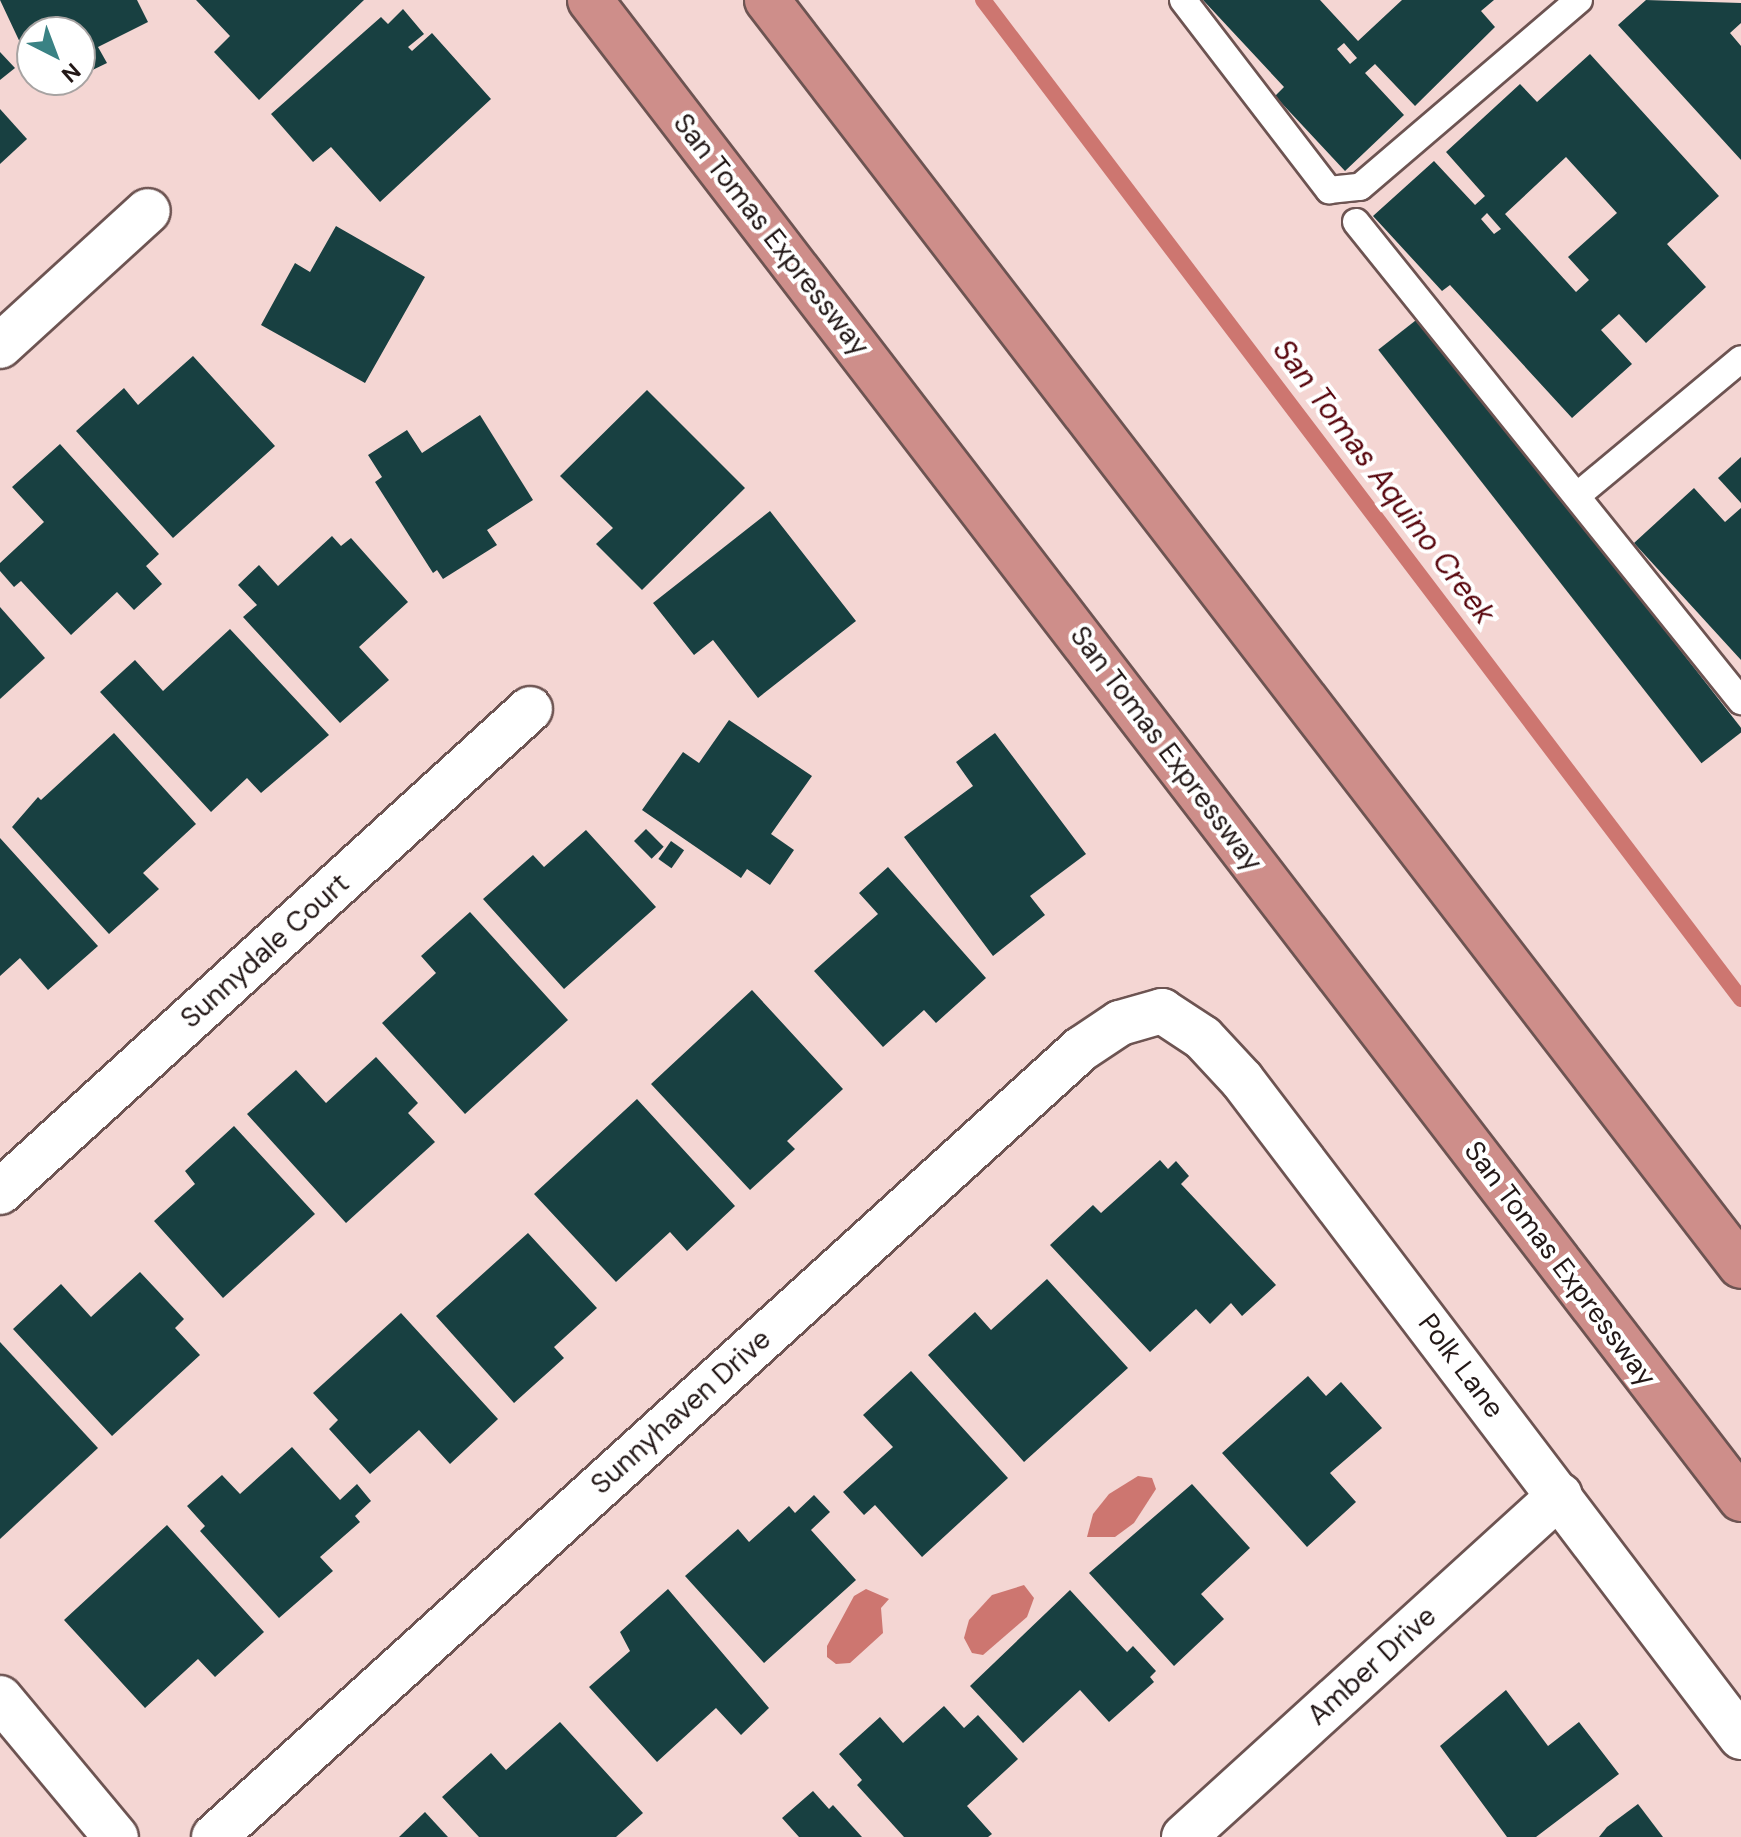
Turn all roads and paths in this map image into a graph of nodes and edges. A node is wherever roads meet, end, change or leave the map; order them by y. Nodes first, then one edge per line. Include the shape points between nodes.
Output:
1 (590, 0) edge
2 (767, 0) edge
3 (1183, 0) edge
4 (1579, 0) edge
5 (148, 211) dead end
6 (1356, 222) dead end
7 (0, 346) edge
8 (1741, 359) edge
9 (1578, 495) junction
10 (1741, 701) edge
11 (530, 709) dead end
12 (1162, 1011) joint
13 (0, 1192) edge
14 (1741, 1266) edge
15 (1560, 1495) junction
16 (1741, 1499) edge
17 (0, 1698) edge
18 (1741, 1737) edge
19 (116, 1837) edge
20 (214, 1837) edge
21 (1184, 1837) edge

1 - 16 highway, San Tomas Expressway
2 - 14 highway
3 - 4 lane via 1329,190 1360,187
5 - 7 street
6 - 9 lane
8 - 9 lane
9 - 10 lane
11 - 13 street, Sunnydale Court
12 - 15 street, Polk Lane via 1203,1038 1242,1080
12 - 20 street, Sunnyhaven Drive via 1120,1023 1081,1049
15 - 18 street, Polk Lane
15 - 21 street, Amber Drive
17 - 19 street

